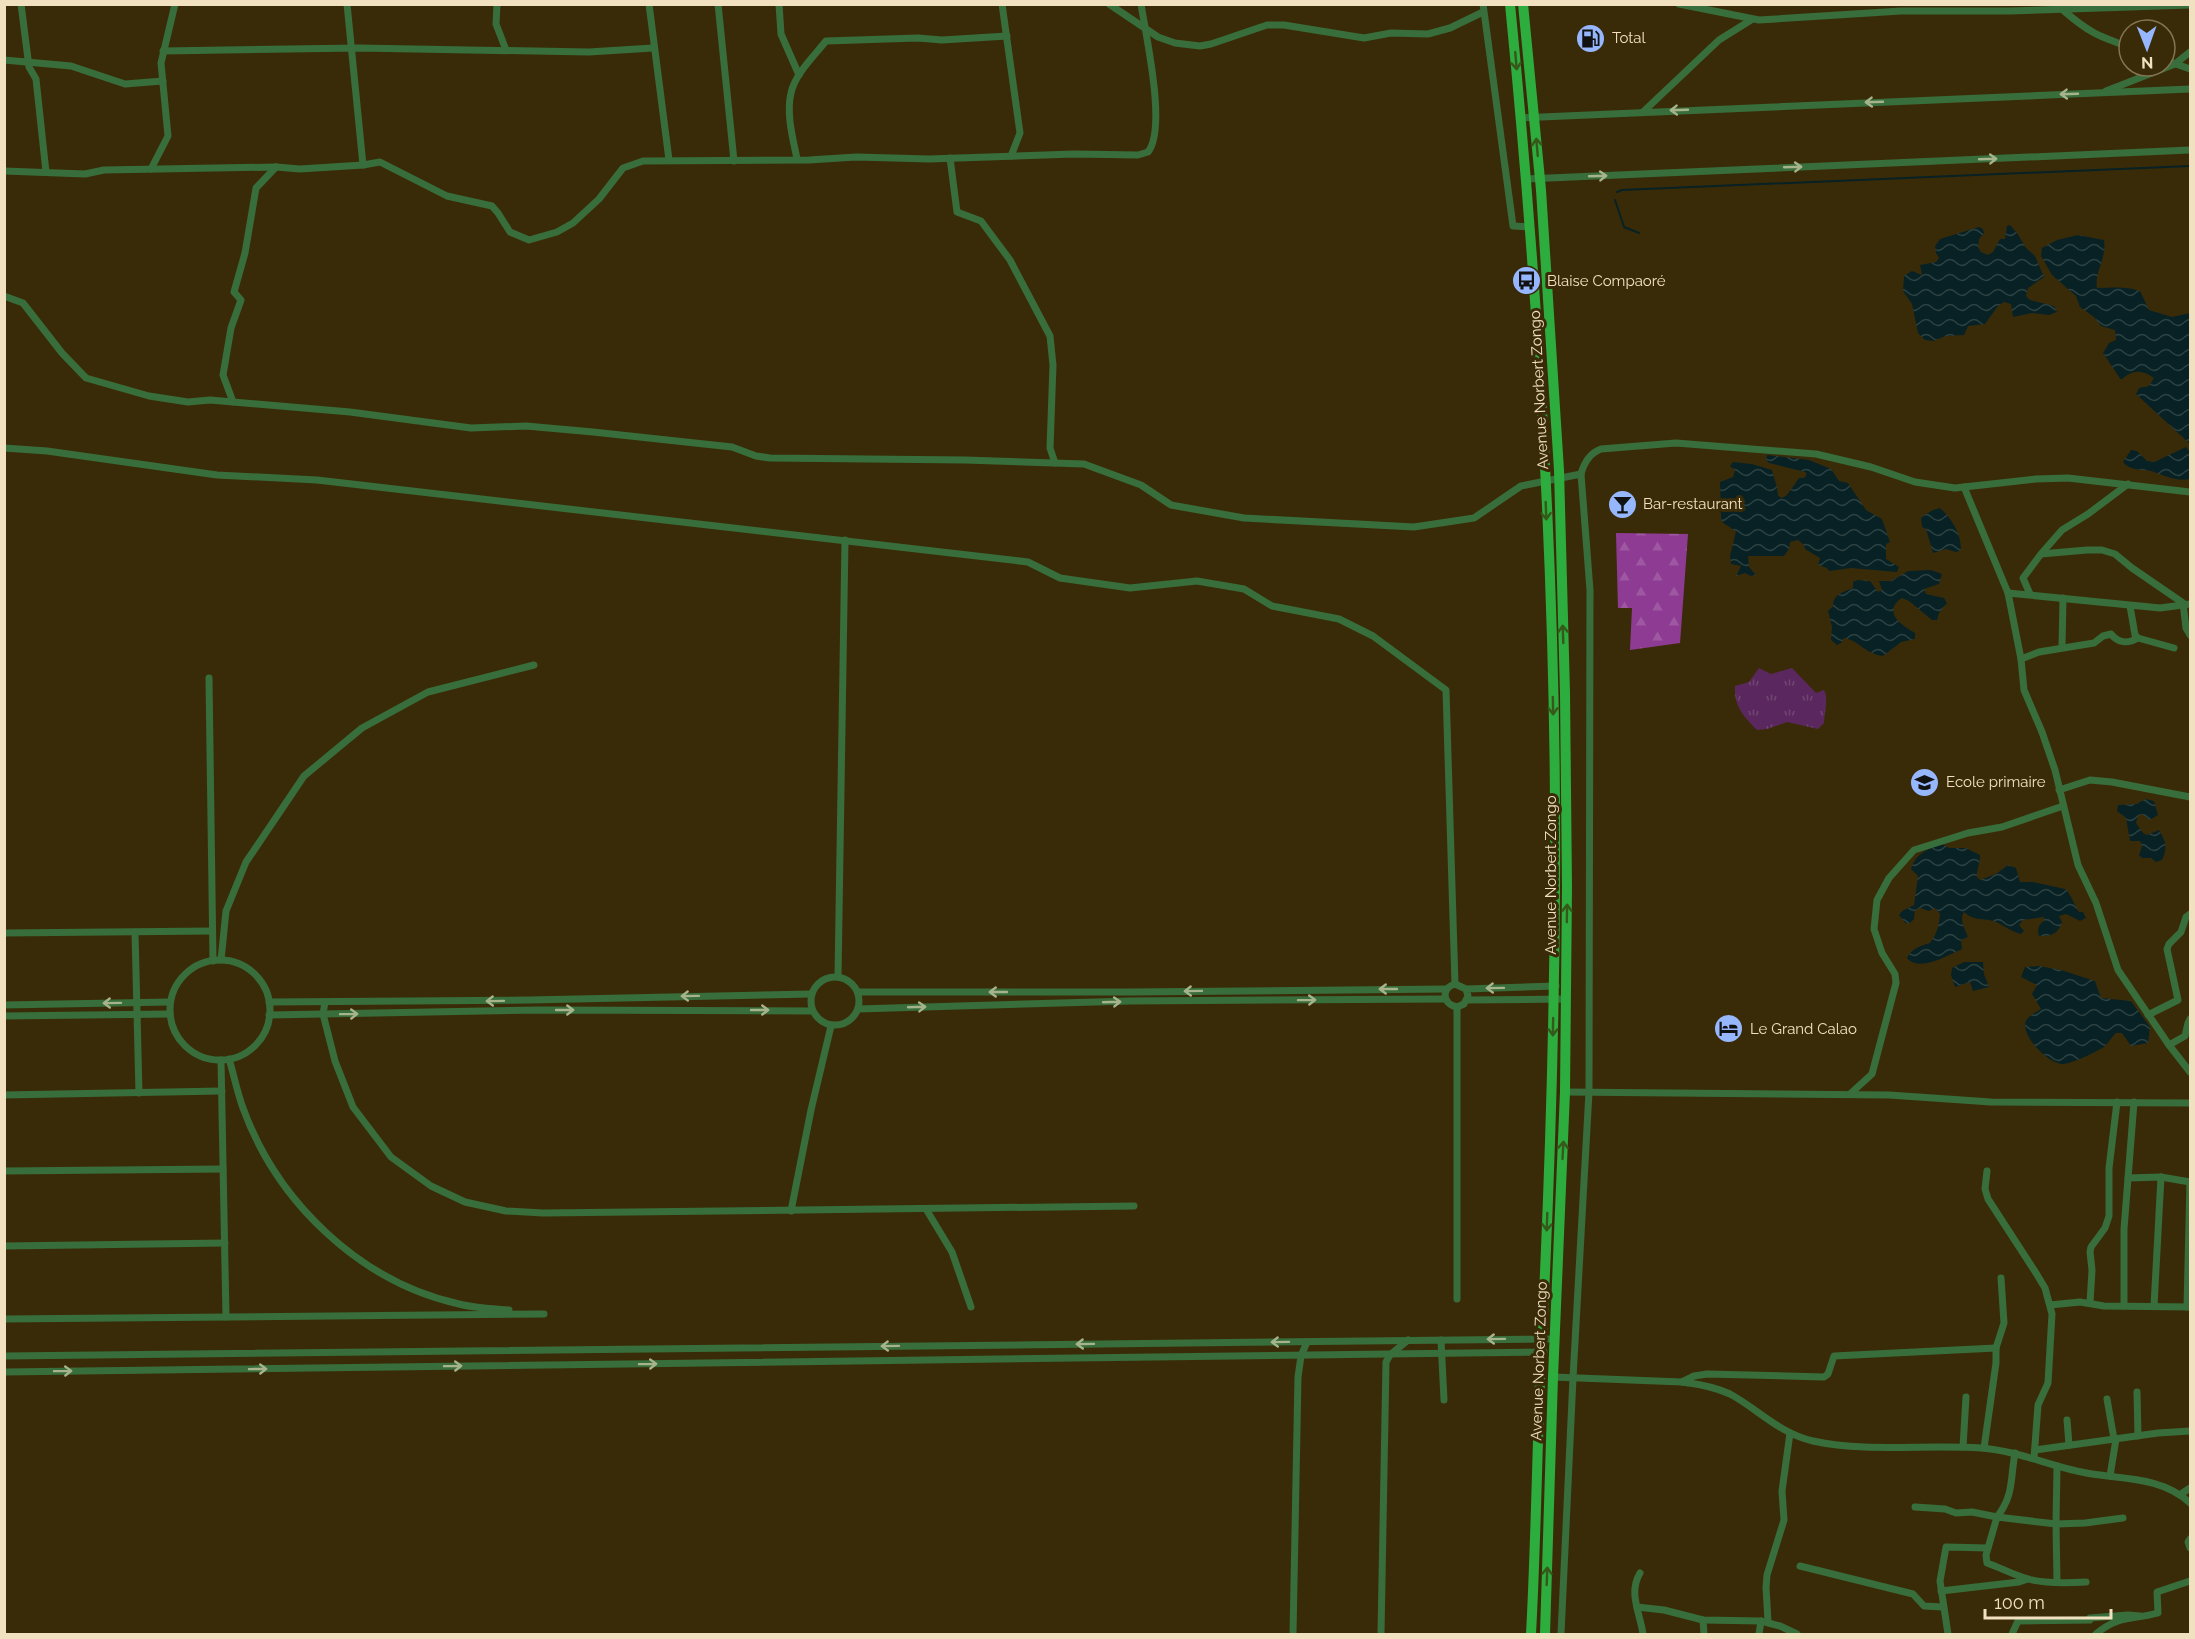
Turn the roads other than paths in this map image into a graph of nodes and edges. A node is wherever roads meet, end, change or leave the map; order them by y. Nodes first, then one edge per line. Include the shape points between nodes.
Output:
1 (21, 4) edge
2 (175, 4) edge
3 (347, 4) edge
4 (497, 4) edge
5 (650, 4) edge
6 (718, 4) edge
7 (779, 4) edge
8 (1002, 4) edge
9 (1109, 4) edge
10 (1141, 4) edge
11 (1510, 4) edge
12 (1523, 4) edge
13 (1678, 4) edge
14 (2190, 4) edge
15 (1707, 7) edge
16 (1483, 8) edge
17 (2063, 10) junction
18 (1751, 20) junction
19 (1145, 28) junction
20 (1007, 36) junction
21 (2117, 42) edge
22 (653, 48) junction
23 (351, 49) junction
24 (506, 50) junction
25 (163, 51) junction
26 (2190, 52) edge
27 (4, 60) edge
28 (28, 61) junction
29 (2177, 62) edge
30 (799, 75) junction
31 (2139, 78) edge
32 (163, 81) junction
33 (2190, 89) edge
34 (2101, 93) junction
35 (1643, 112) junction
36 (1534, 117) junction
37 (1521, 118) junction
38 (2190, 150) edge
39 (1011, 156) junction
40 (950, 158) junction
41 (797, 159) junction
42 (669, 160) junction
43 (734, 161) junction
44 (363, 165) junction
45 (276, 167) junction
46 (151, 169) junction
47 (4, 171) edge
48 (46, 172) junction
49 (1539, 178) junction
50 (1526, 179) junction
51 (1530, 227) junction
52 (4, 296) edge
53 (233, 402) junction
54 (4, 448) edge
55 (1055, 463) junction
56 (1581, 474) junction
57 (1559, 478) junction
58 (1545, 481) junction
59 (2128, 484) junction
60 (1964, 487) junction
61 (2190, 492) edge
62 (845, 540) junction
63 (2041, 554) junction
64 (2008, 592) junction
65 (2030, 594) junction
66 (2063, 598) junction
67 (2187, 604) edge
68 (2130, 606) junction
69 (2190, 635) edge
70 (2138, 638) junction
71 (2062, 647) junction
72 (2174, 648) dead end
73 (2021, 659) junction
74 (534, 665) dead end
75 (209, 678) dead end
76 (2059, 790) junction
77 (2190, 797) edge
78 (2062, 806) junction
79 (2190, 915) edge
80 (212, 931) junction
81 (135, 932) junction
82 (4, 933) edge
83 (221, 960) junction
84 (213, 961) junction
85 (838, 977) junction
86 (1455, 984) junction
87 (1554, 986) junction
88 (1566, 987) junction
89 (1466, 988) junction
90 (1447, 989) junction
91 (858, 992) junction
92 (1130, 992) junction
93 (811, 994) junction
94 (1445, 999) junction
95 (1554, 999) junction
96 (1566, 999) junction
97 (540, 1000) junction
98 (1467, 1000) junction
99 (1130, 1001) junction
100 (170, 1002) junction
101 (269, 1002) junction
102 (325, 1002) junction
103 (138, 1003) junction
104 (4, 1005) edge
105 (1457, 1007) junction
106 (858, 1009) junction
107 (540, 1010) junction
108 (812, 1011) junction
109 (137, 1014) junction
110 (170, 1014) junction
111 (323, 1014) junction
112 (2148, 1014) junction
113 (269, 1015) junction
114 (4, 1016) edge
115 (2190, 1019) edge
116 (831, 1026) junction
117 (2188, 1035) edge
118 (2169, 1046) junction
119 (225, 1060) junction
120 (2190, 1072) edge
121 (222, 1091) junction
122 (1565, 1092) junction
123 (1589, 1092) junction
124 (139, 1093) junction
125 (1850, 1094) junction
126 (4, 1095) edge
127 (2117, 1102) junction
128 (2134, 1102) junction
129 (2190, 1103) edge
130 (223, 1169) junction
131 (4, 1171) edge
132 (1987, 1171) dead end
133 (2128, 1178) junction
134 (2161, 1178) junction
135 (2190, 1182) edge
136 (1134, 1206) dead end
137 (926, 1209) junction
138 (791, 1210) junction
139 (225, 1243) junction
140 (4, 1246) edge
141 (2001, 1278) dead end
142 (1457, 1299) dead end
143 (2090, 1304) junction
144 (2050, 1305) junction
145 (2124, 1306) junction
146 (2154, 1306) junction
147 (971, 1307) dead end
148 (2189, 1307) edge
149 (226, 1317) junction
150 (4, 1319) edge
151 (1542, 1339) junction
152 (1554, 1339) junction
153 (1408, 1340) junction
154 (1441, 1340) junction
155 (1307, 1342) junction
156 (1996, 1348) junction
157 (1554, 1352) junction
158 (1542, 1353) junction
159 (1390, 1354) junction
160 (1442, 1354) junction
161 (4, 1356) edge
162 (1301, 1356) junction
163 (4, 1372) edge
164 (1553, 1377) junction
165 (1573, 1378) junction
166 (1682, 1382) junction
167 (2137, 1392) dead end
168 (1966, 1397) dead end
169 (2107, 1399) dead end
170 (1444, 1400) dead end
171 (2067, 1420) dead end
172 (2190, 1431) edge
173 (1790, 1433) junction
174 (2138, 1436) junction
175 (2115, 1439) junction
176 (2069, 1445) junction
177 (1963, 1447) junction
178 (1984, 1448) junction
179 (2015, 1453) junction
180 (2035, 1454) junction
181 (2057, 1466) junction
182 (2110, 1476) junction
183 (2190, 1488) edge
184 (2181, 1494) junction
185 (2190, 1503) edge
186 (1916, 1507) dead end
187 (1997, 1517) junction
188 (2123, 1518) dead end
189 (2056, 1524) junction
190 (2190, 1539) edge
191 (1988, 1548) junction
192 (2190, 1548) edge
193 (1800, 1566) dead end
194 (1640, 1573) dead end
195 (2028, 1579) junction
196 (2190, 1581) edge
197 (2057, 1582) junction
198 (2086, 1582) dead end
199 (1941, 1591) junction
200 (1637, 1607) junction
201 (1943, 1607) junction
202 (2140, 1617) junction
203 (1702, 1620) junction
204 (1764, 1622) junction
205 (1293, 1635) edge
206 (1381, 1635) edge
207 (1532, 1635) edge
208 (1545, 1635) edge
209 (1561, 1635) edge
210 (1643, 1635) edge
211 (1704, 1635) edge
212 (1759, 1635) edge
213 (1797, 1635) edge
214 (1947, 1635) edge
215 (2012, 1635) edge
216 (2096, 1635) edge

1 - 28 street
2 - 25 street
3 - 23 street
4 - 24 street via 496,24
5 - 22 street
6 - 43 street
7 - 30 street via 781,34
8 - 20 street
9 - 19 street
10 - 19 street
11 -> 37 main road, Avenue Norbert Zongo
12 - 36 main road, Avenue Norbert Zongo
13 - 15 street
14 - 17 street
15 - 18 street
16 - 19 street via 1450,28 1428,34 1391,33 1364,38 1267,25 1200,46 1175,43
16 - 51 street via 1513,226
17 - 18 street via 1901,11
17 - 21 street via 2084,28
18 - 35 street via 1719,40
19 - 39 street via 1156,106 1154,142 1148,152
20 - 30 street via 826,41
20 - 39 street via 1020,133
22 - 24 street via 590,52
22 - 42 street
23 - 24 street
23 - 25 street
23 - 44 street
25 - 32 street
26 - 29 street
27 - 28 street
28 - 32 street via 71,66 125,84
28 - 48 street via 36,79
30 - 41 street via 790,92 789,113
31 - 34 street
32 - 46 street via 168,136
33 - 34 street
34 -> 35 street
35 - 36 street
36 - 37 street
49 -> 36 main road, Avenue Norbert Zongo
37 - 50 main road, Avenue Norbert Zongo
49 -> 38 street
39 - 40 street
40 - 41 street
40 - 55 street via 957,212 981,221 1010,260 1050,336 1050,448
41 - 43 street
42 - 43 street
42 - 44 street via 643,161 623,168 573,223 529,240 510,232 492,206 447,196 380,162
44 - 45 street
45 - 46 street
45 - 53 street via 256,188 234,292 241,300 231,328 223,375
46 - 48 street via 85,174
47 - 48 street
49 - 50 street
49 - 57 main road, Avenue Norbert Zongo
50 - 51 main road, Avenue Norbert Zongo
51 - 58 main road, Avenue Norbert Zongo
52 - 53 street via 23,303 86,378 149,396 188,402
53 - 55 street via 471,428 526,426 592,432 732,447 770,458
54 - 62 street via 217,475 317,480
55 - 58 street via 1084,464 1141,485 1171,505 1244,518 1414,528 1474,518 1521,486
56 - 57 street
56 - 60 street via 1590,455 1601,449 1676,443 1816,454 1915,482
56 - 123 street via 1590,590
57 - 58 street
88 -> 57 main road, Avenue Norbert Zongo
58 -> 87 main road, Avenue Norbert Zongo via 1553,693
59 - 60 street via 2068,478
59 - 61 street
59 - 63 street via 2062,530
60 - 64 street
62 - 85 street
62 - 86 street via 1028,562 1060,578 1130,588 1197,580 1244,589 1272,606 1339,619 1373,636 1446,690
63 - 65 street via 2023,578
63 - 67 street via 2102,550 2115,554
64 - 65 street
64 - 73 street
65 - 66 street
66 - 68 street
66 - 71 street
67 - 68 street via 2160,608
67 - 69 street via 2186,628
68 - 70 street
70 - 71 street via 2126,642 2108,634 2094,643
70 - 72 street
71 - 73 street
73 - 76 street via 2024,690 2042,732
74 - 83 street via 428,692 362,728 304,776 246,862 226,911
75 - 80 street
76 - 77 street via 2090,780
76 - 78 street
78 - 112 street via 2078,865 2096,903 2118,970
78 - 125 street via 1914,850 1889,878 1878,900 1874,929 1896,983 1872,1074
79 - 112 street via 2167,949 2177,1001
80 - 81 street
80 - 84 street
81 - 82 street
81 - 103 street
83 - 84 street
83 - 101 street via 252,972 263,985
84 - 100 street via 184,976
85 - 91 street
85 - 93 street via 822,981
86 - 89 street
86 - 90 street
87 - 88 street
87 -> 89 street
87 - 95 main road, Avenue Norbert Zongo
88 - 96 main road, Avenue Norbert Zongo
89 - 98 street
90 -> 92 street
90 - 94 street
92 -> 91 street
91 - 106 street
92 - 99 street
93 -> 97 street
93 - 108 street
99 -> 94 street
94 - 105 street
95 - 96 street
95 - 98 street
95 -> 151 main road, Avenue Norbert Zongo
96 - 122 main road, Avenue Norbert Zongo
97 -> 102 street
97 - 107 street
98 - 105 street
106 -> 99 street
100 - 103 street
100 - 110 street
101 - 102 street
101 - 113 street
102 - 111 street
103 -> 104 street
103 - 109 street
105 - 142 street
106 - 116 street via 848,1022
107 -> 108 street
111 -> 107 street
108 - 116 street
109 - 110 street
109 - 114 street
109 - 124 street
110 - 119 street via 174,1030 189,1050 204,1058
111 - 113 street
111 - 138 street via 335,1061 353,1107 391,1157 431,1186 465,1202 543,1214
112 - 118 street
113 - 119 street via 256,1044 244,1054
115 - 117 street
116 - 138 street
117 - 118 street
118 - 120 street
119 - 121 street
119 - 149 street via 243,1109 290,1194 346,1249 373,1269 424,1294 459,1304 544,1314
121 - 124 street
121 - 130 street
122 - 123 street
152 -> 122 main road, Avenue Norbert Zongo
123 - 125 street
123 - 165 street
124 - 126 street
125 - 127 street via 1991,1102
127 - 128 street
127 - 143 street via 2109,1168 2109,1216 2091,1247
128 - 129 street
128 - 133 street
130 - 131 street
130 - 139 street
132 - 144 street via 1988,1199 2045,1288
133 - 134 street
133 - 145 street
134 - 135 street
134 - 146 street
135 - 148 street
136 - 137 street
137 - 138 street
137 - 147 street via 952,1252
139 - 140 street
139 - 149 street
141 - 156 street via 2004,1323
143 - 144 street
143 - 145 street
144 - 180 street via 2048,1383 2038,1405
145 - 146 street
146 - 148 street
149 - 150 street
151 - 152 street
151 -> 154 street
151 - 158 main road, Avenue Norbert Zongo
152 - 157 main road, Avenue Norbert Zongo
153 - 154 street
153 - 155 street
153 - 159 street
154 - 160 street
155 -> 161 street
155 - 162 street
156 - 166 street via 1834,1356 1824,1377 1707,1374
156 - 178 street
157 - 158 street
157 - 164 main road, Avenue Norbert Zongo
158 - 160 street
158 - 207 main road, Avenue Norbert Zongo
159 - 160 street
159 - 162 street
159 - 206 street via 1386,1362
160 - 170 street
163 -> 162 street
162 - 205 street
164 - 165 street
208 -> 164 main road, Avenue Norbert Zongo
165 - 166 street
165 - 209 street
166 - 173 street via 1730,1394
167 - 174 street
168 - 177 street
169 - 175 street
171 - 176 street
172 - 174 street
173 - 177 street via 1832,1444
173 - 204 street via 1782,1491 1784,1520 1766,1587
174 - 175 street
175 - 176 street
175 - 182 street
176 - 180 street
177 - 178 street
178 - 179 street
179 - 180 street
179 - 187 street via 2011,1494
180 - 181 street
181 - 182 street
181 - 189 street
182 - 184 street via 2155,1484
183 - 184 street
184 - 185 street
186 - 187 street
187 - 189 street
187 - 191 street
188 - 189 street
189 - 197 street
190 - 192 street
191 - 195 street via 1988,1563
191 - 199 street via 1946,1547 1940,1572
193 - 201 street via 1913,1594 1924,1606
194 - 200 street via 1634,1583
195 - 197 street
195 - 199 street
196 - 202 street via 2158,1591 2159,1612
197 - 198 street
199 - 201 street
200 - 203 street
200 - 210 street
201 - 214 street
202 - 215 street via 2018,1621
202 - 216 street via 2114,1622
203 - 204 street
203 - 211 street
204 - 212 street
204 - 213 street

